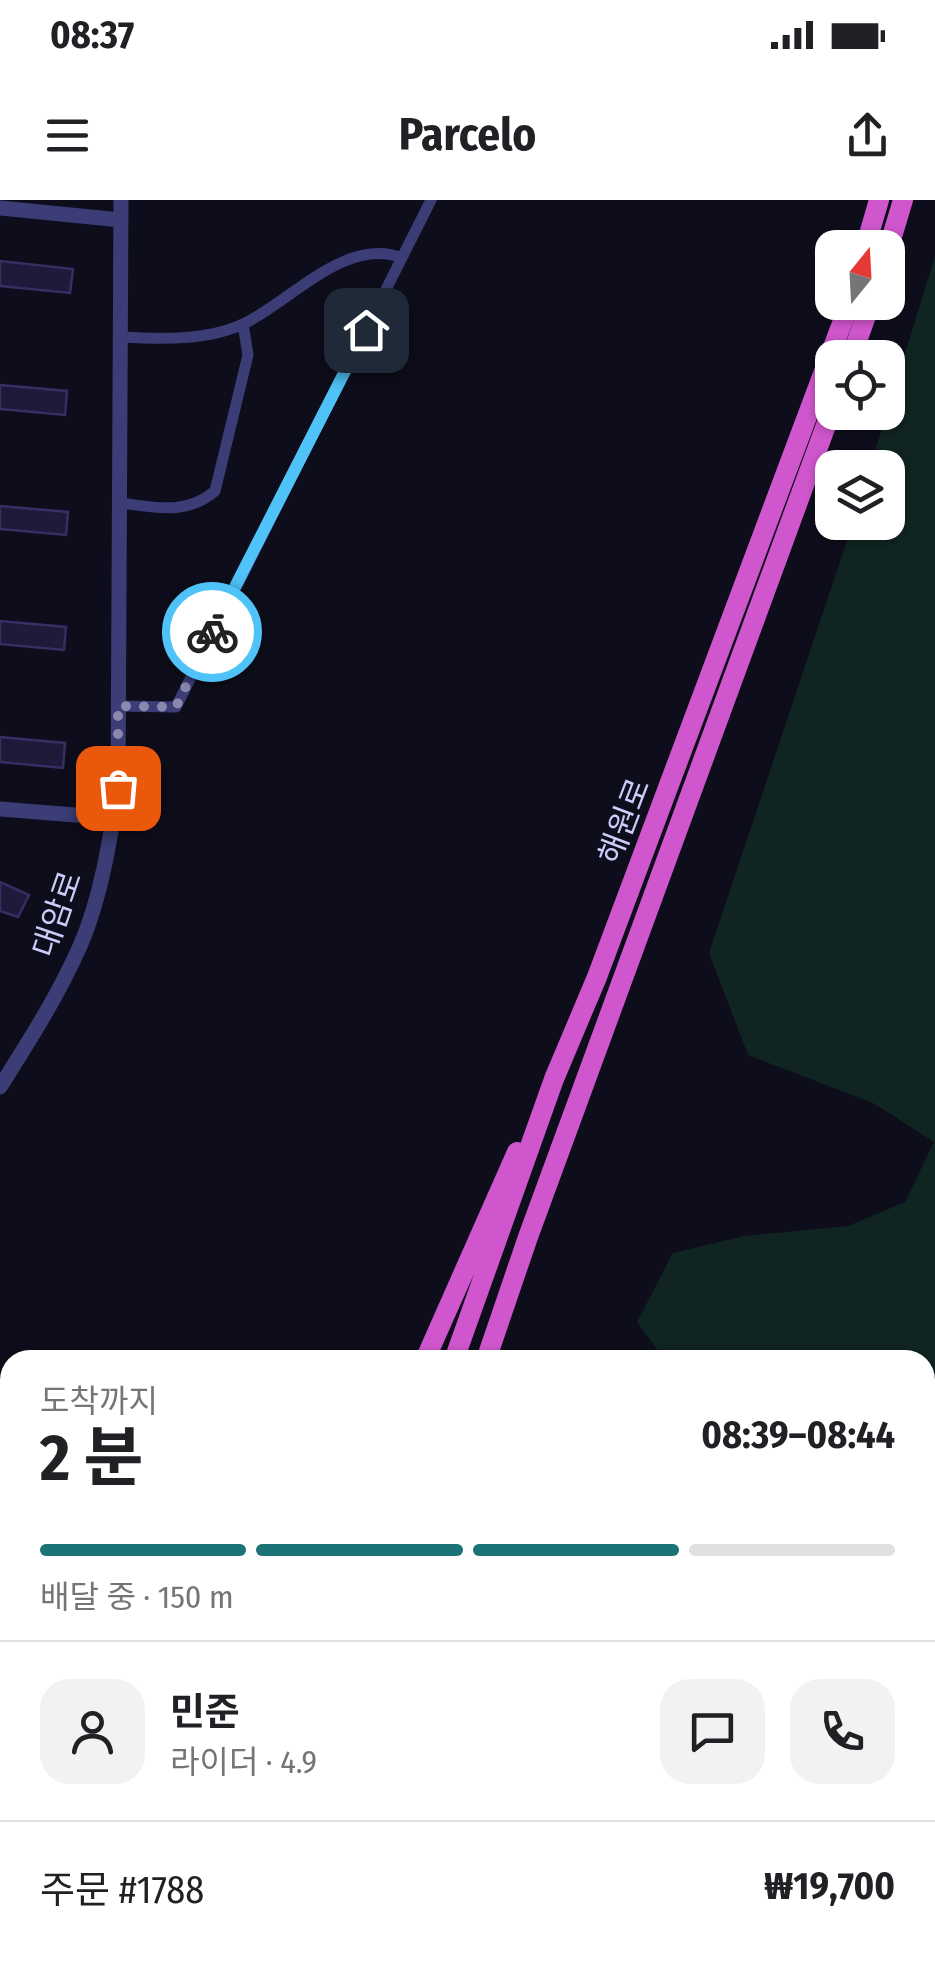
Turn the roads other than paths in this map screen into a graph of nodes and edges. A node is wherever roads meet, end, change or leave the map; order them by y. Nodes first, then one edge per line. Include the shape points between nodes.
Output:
1 (122, 200) edge
2 (431, 200) edge
3 (878, 200) edge
4 (903, 200) edge
5 (0, 208) edge
6 (122, 220) junction
7 (870, 230) edge
8 (894, 230) edge
9 (402, 258) junction
10 (843, 320) edge
11 (243, 324) junction
12 (121, 337) junction
13 (824, 430) edge
14 (120, 504) junction
15 (118, 706) junction
16 (0, 809) edge
17 (113, 818) junction
18 (554, 1079) junction
19 (0, 1087) edge
20 (528, 1237) junction
21 (429, 1350) edge
22 (458, 1350) edge
23 (489, 1350) edge
24 (504, 1350) edge

1 - 6 street, 대암로
2 - 9 street
3 - 7 highway
4 - 8 highway
5 - 6 street
6 - 12 street, 대암로
9 - 11 street via 366,256 328,269
9 - 15 street via 176,707
10 - 18 highway, 해원로
11 - 12 street via 185,337
11 - 14 street via 248,356 215,491 200,505 180,510
12 - 14 street, 대암로
13 - 20 highway, 해원로
14 - 15 street, 대암로
15 - 17 street, 대암로
16 - 17 street
17 - 19 street, 대암로 via 82,943
18 - 21 highway via 496,1192
18 - 22 highway, 해원로
20 - 23 highway, 해원로
20 - 24 highway

